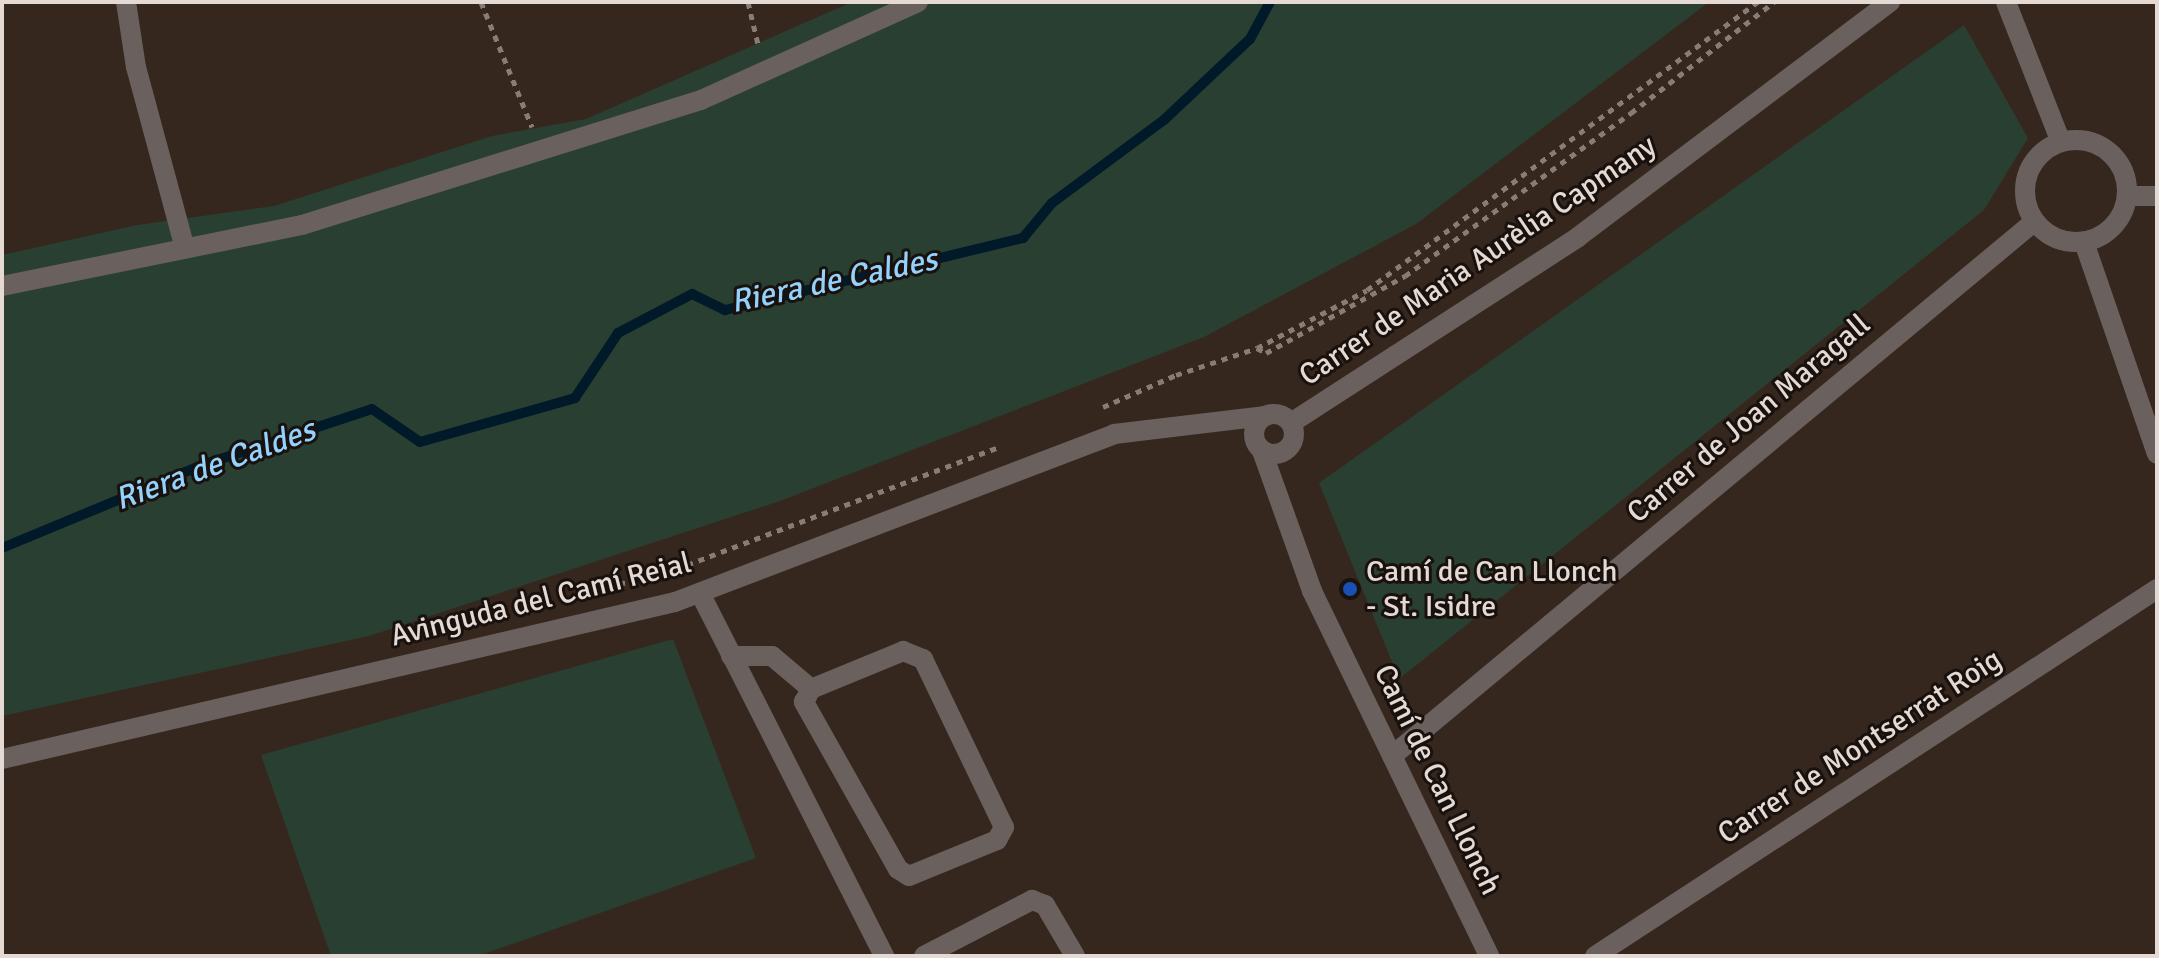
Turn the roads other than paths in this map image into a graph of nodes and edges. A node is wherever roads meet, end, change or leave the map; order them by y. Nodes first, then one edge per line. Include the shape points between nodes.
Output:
1 (126, 2) edge
2 (918, 2) edge
3 (1890, 2) edge
4 (2006, 2) edge
5 (2061, 142) junction
6 (2127, 196) junction
7 (2157, 196) edge
8 (2035, 221) junction
9 (2084, 242) junction
10 (185, 249) junction
11 (2, 286) edge
12 (1266, 416) junction
13 (1291, 423) junction
14 (1262, 451) junction
15 (2157, 454) edge
16 (2157, 589) edge
17 (700, 593) junction
18 (731, 656) junction
19 (811, 689) junction
20 (1392, 756) junction
21 (2, 759) edge
22 (884, 956) edge
23 (924, 956) edge
24 (1075, 956) edge
25 (1489, 956) edge
26 (1595, 956) edge

1 - 10 street via 136,67
2 - 10 street via 701,100 302,225
3 - 13 street, Carrer de Maria Aurèlia Capmany via 1578,237
4 - 5 street
5 - 6 street via 2078,139 2103,146 2125,173
5 - 8 street via 2042,152 2025,182
6 - 7 street
6 - 9 street via 2117,222
8 - 9 street via 2047,233
8 - 20 street, Carrer de Joan Maragall
9 - 15 street
10 - 11 street
12 - 13 street via 1280,415
12 - 14 street via 1254,432
12 - 17 street, Avinguda del Camí Reial via 1114,434
13 - 14 street via 1289,447 1278,454
14 - 20 street, Camí de Can Llonch via 1312,591
16 - 26 street, Carrer de Montserrat Roig
17 - 18 street
17 - 21 street, Avinguda del Camí Reial
18 - 19 street via 772,656
18 - 22 street
19 - 19 street via 903,651 923,659 1004,827 997,840 909,876 898,869 804,702
20 - 25 street, Camí de Can Llonch
23 - 24 street via 1032,900 1045,905

